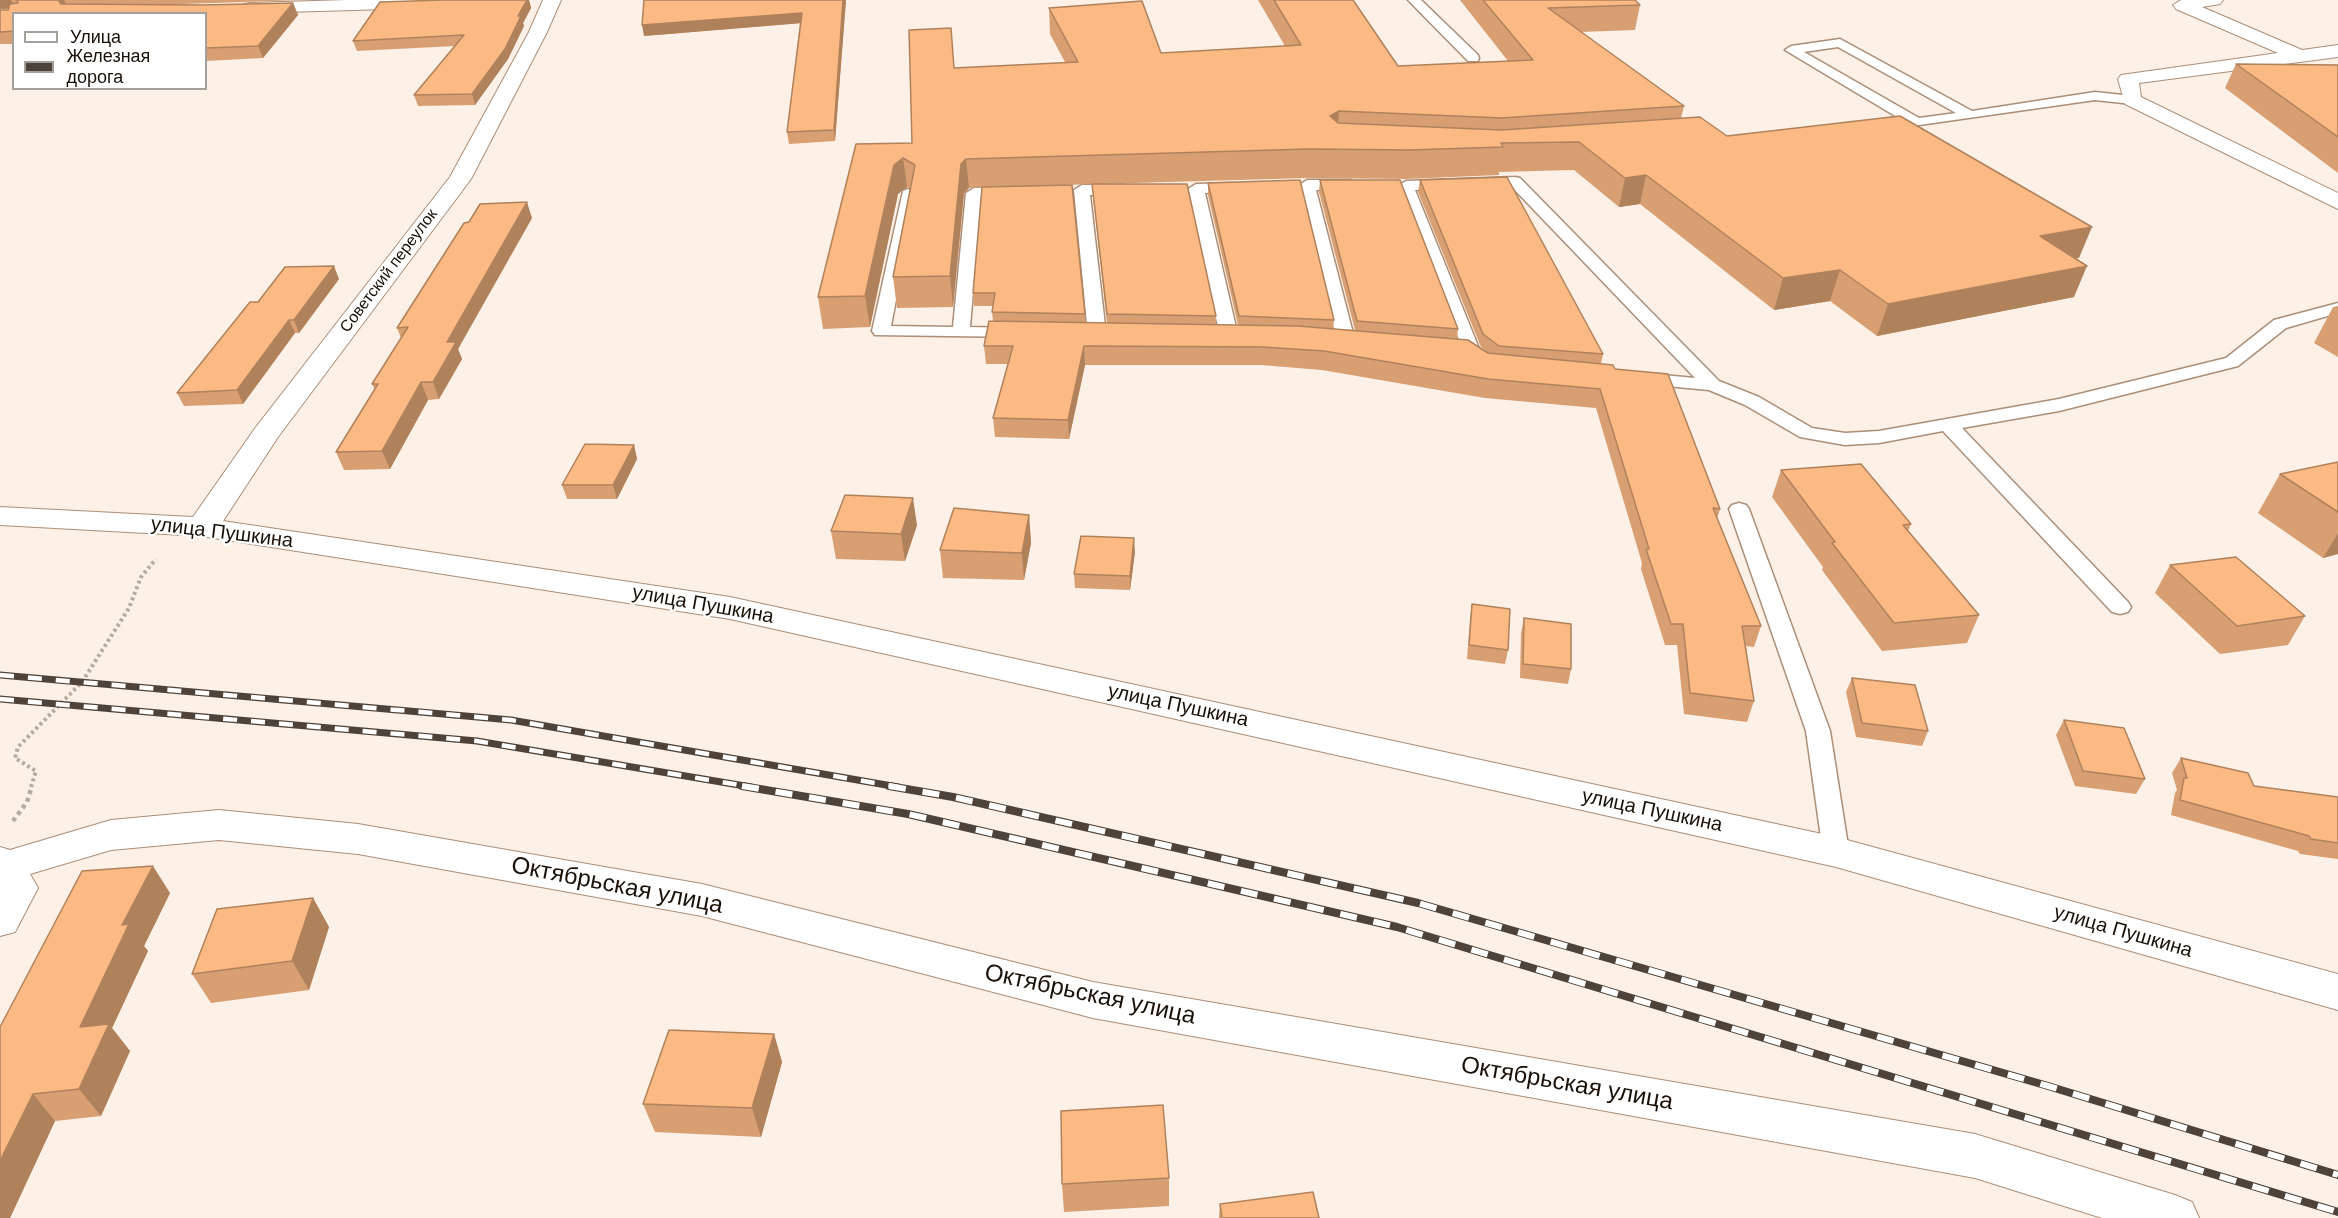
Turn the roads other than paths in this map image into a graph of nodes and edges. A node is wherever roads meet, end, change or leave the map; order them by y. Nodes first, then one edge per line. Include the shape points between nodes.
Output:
1 (533, 0) edge
2 (545, 0) edge
3 (552, 0) edge
4 (1414, 0) edge
5 (2214, 0) edge
6 (439, 3) edge
7 (238, 9) edge
8 (2338, 51) edge
9 (2300, 56) junction
10 (1473, 57) dead end
11 (2132, 100) junction
12 (1970, 115) junction
13 (1917, 123) junction
14 (1870, 127) edge
15 (1362, 186) edge
16 (1251, 187) edge
17 (1082, 190) junction
18 (1139, 190) edge
19 (1061, 191) edge
20 (1028, 192) edge
21 (908, 194) edge
22 (2338, 202) edge
23 (2338, 308) edge
24 (961, 332) junction
25 (1029, 333) edge
26 (1075, 333) edge
27 (1205, 335) edge
28 (1229, 336) junction
29 (1252, 336) edge
30 (1327, 339) edge
31 (1346, 340) junction
32 (1369, 342) edge
33 (1448, 349) edge
34 (1626, 378) edge
35 (1712, 385) junction
36 (1948, 425) junction
37 (1738, 509) dead end
38 (0, 516) edge
39 (201, 527) junction
40 (2120, 607) dead end
41 (1836, 852) junction
42 (6, 873) edge
43 (2338, 992) edge
44 (2175, 1218) edge

1 - 2 street
3 - 39 street, Советский переулок via 460,178 266,433
4 - 10 lane
5 - 9 street via 2182,5
6 - 7 street
8 - 9 street
9 - 11 street via 2128,79
11 - 12 lane via 2095,96
11 - 22 street
12 - 13 lane
12 - 13 lane via 1840,43 1791,50
13 - 14 lane
15 - 31 lane via 1301,185
16 - 28 lane via 1191,189
17 - 18 lane
17 - 19 lane
17 - 26 lane via 1103,334
20 - 24 lane via 974,193
21 - 24 lane via 881,331
23 - 36 lane via 2280,324 2232,362 2060,405
24 - 25 lane
27 - 28 lane
28 - 29 lane
30 - 31 lane
31 - 32 lane
33 - 35 lane via 1478,356 1401,186 1515,181
34 - 35 lane
35 - 36 lane via 1752,401 1807,434 1845,439 1879,437
36 - 40 lane
37 - 41 lane via 1818,731
38 - 39 street, улица Пушкина
39 - 41 street, улица Пушкина via 730,608
41 - 43 street, улица Пушкина
42 - 44 street, Октябрьская улица via 111,835 219,825 358,839 702,900 1093,1000 1975,1156

